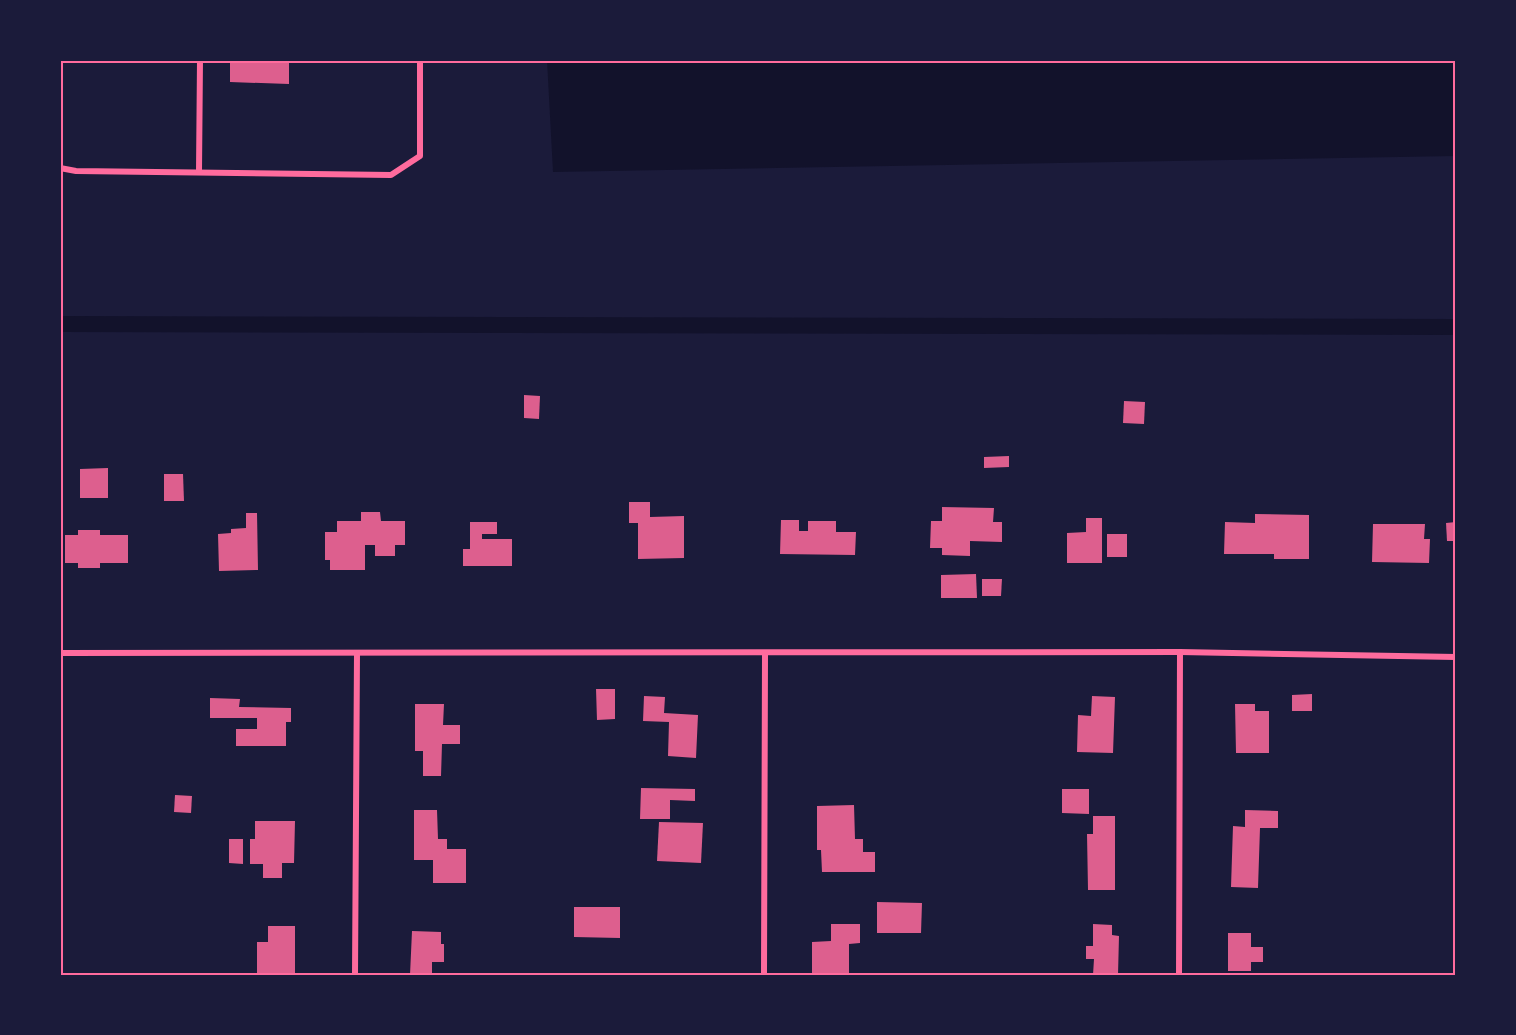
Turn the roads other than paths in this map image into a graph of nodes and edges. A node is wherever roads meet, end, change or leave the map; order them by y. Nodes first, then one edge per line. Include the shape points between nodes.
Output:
1 (200, 60) edge
2 (420, 60) edge
3 (60, 168) edge
4 (199, 171) junction
5 (1180, 652) junction
6 (60, 653) edge
7 (357, 653) junction
8 (765, 654) junction
9 (1456, 657) edge
10 (355, 975) edge
11 (764, 975) edge
12 (1179, 975) edge

1 - 4 street
2 - 4 street via 420,156 391,175
3 - 4 street
5 - 8 street
5 - 9 street
5 - 12 street
6 - 7 street
7 - 8 street
7 - 10 street
8 - 11 street

